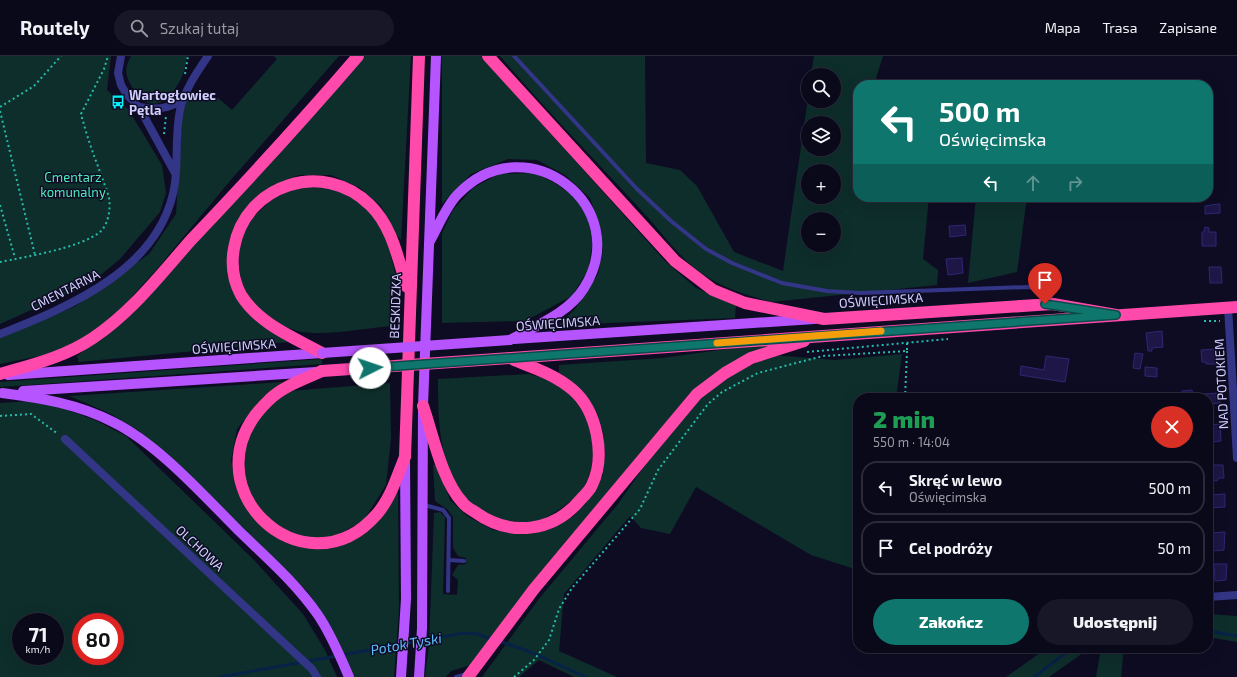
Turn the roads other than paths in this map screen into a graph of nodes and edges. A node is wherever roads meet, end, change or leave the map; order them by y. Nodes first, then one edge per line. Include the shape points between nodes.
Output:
1 (121, 56) edge
2 (207, 56) edge
3 (358, 56) edge
4 (419, 56) edge
5 (436, 56) edge
6 (488, 56) edge
7 (514, 56) edge
8 (184, 98) junction
9 (139, 107) junction
10 (175, 174) junction
11 (429, 242) junction
12 (410, 298) junction
13 (1053, 304) junction
14 (1233, 307) edge
15 (1116, 315) junction
16 (824, 318) junction
17 (0, 334) edge
18 (823, 335) junction
19 (510, 340) junction
20 (322, 353) junction
21 (511, 358) junction
22 (322, 371) junction
23 (0, 375) edge
24 (1, 393) edge
25 (423, 406) junction
26 (65, 439) road end
27 (405, 457) junction
28 (1237, 458) edge
29 (423, 505) junction
30 (449, 560) junction
31 (464, 561) dead end
32 (448, 591) dead end
33 (1237, 596) edge
34 (1213, 597) edge
35 (469, 675) edge
36 (317, 677) edge
37 (349, 677) edge
38 (401, 677) edge
39 (419, 677) edge
40 (456, 677) edge

1 - 9 street via 118,73 121,85 127,96
2 - 8 street, CMENTARNA
3 - 23 highway via 255,172 107,328 74,349
4 - 12 highway, BESKIDZKA
5 - 11 main road
6 - 16 highway via 688,273 713,290 745,303
7 - 13 lane via 637,190 706,249 732,263 782,283 826,291 860,293 1028,287 1049,292
8 - 9 street via 158,110
8 - 10 street, CMENTARNA via 179,118
9 - 10 street
10 - 17 street, CMENTARNA via 172,203 159,228 123,272 88,295
11 - 19 main road via 458,194 499,168 541,170 577,192 592,218 598,244 596,262 584,288 574,302
11 - 25 main road
12 - 20 highway via 393,242 371,205 335,183 291,183 273,192 254,207 242,223 232,264 235,278 242,295 264,322
12 - 27 highway, BESKIDZKA
13 - 15 highway, OŚWIĘCIMSKA
13 - 16 highway, OŚWIĘCIMSKA
14 - 15 highway, OŚWIĘCIMSKA
14 - 28 street, NAD POTOKIEM
15 - 18 highway, OŚWIĘCIMSKA
16 - 19 main road, OŚWIĘCIMSKA
18 - 21 highway, OŚWIĘCIMSKA
18 - 35 highway via 751,358 697,394 534,589
19 - 20 main road, OŚWIĘCIMSKA, bridge
20 - 23 main road, OŚWIĘCIMSKA
21 - 22 highway, OŚWIĘCIMSKA, bridge
21 - 25 highway via 558,379 574,390 586,406 595,425 599,458 592,486 563,517 537,527 516,529 488,522 463,504 449,482
22 - 24 main road, OŚWIĘCIMSKA
22 - 27 highway via 284,389 270,399 253,417 244,434 239,451 238,470 242,489 261,519 290,538 305,543 347,537 378,513
24 - 37 main road via 42,398 84,409 114,422 147,443 296,586 318,615
25 - 29 main road
26 - 36 street, OLCHOWA via 290,648
27 - 38 main road, BESKIDZKA via 405,628
29 - 30 lane via 443,510 449,518
29 - 39 main road
30 - 31 lane
30 - 32 lane
33 - 34 street
35 - 40 lane

